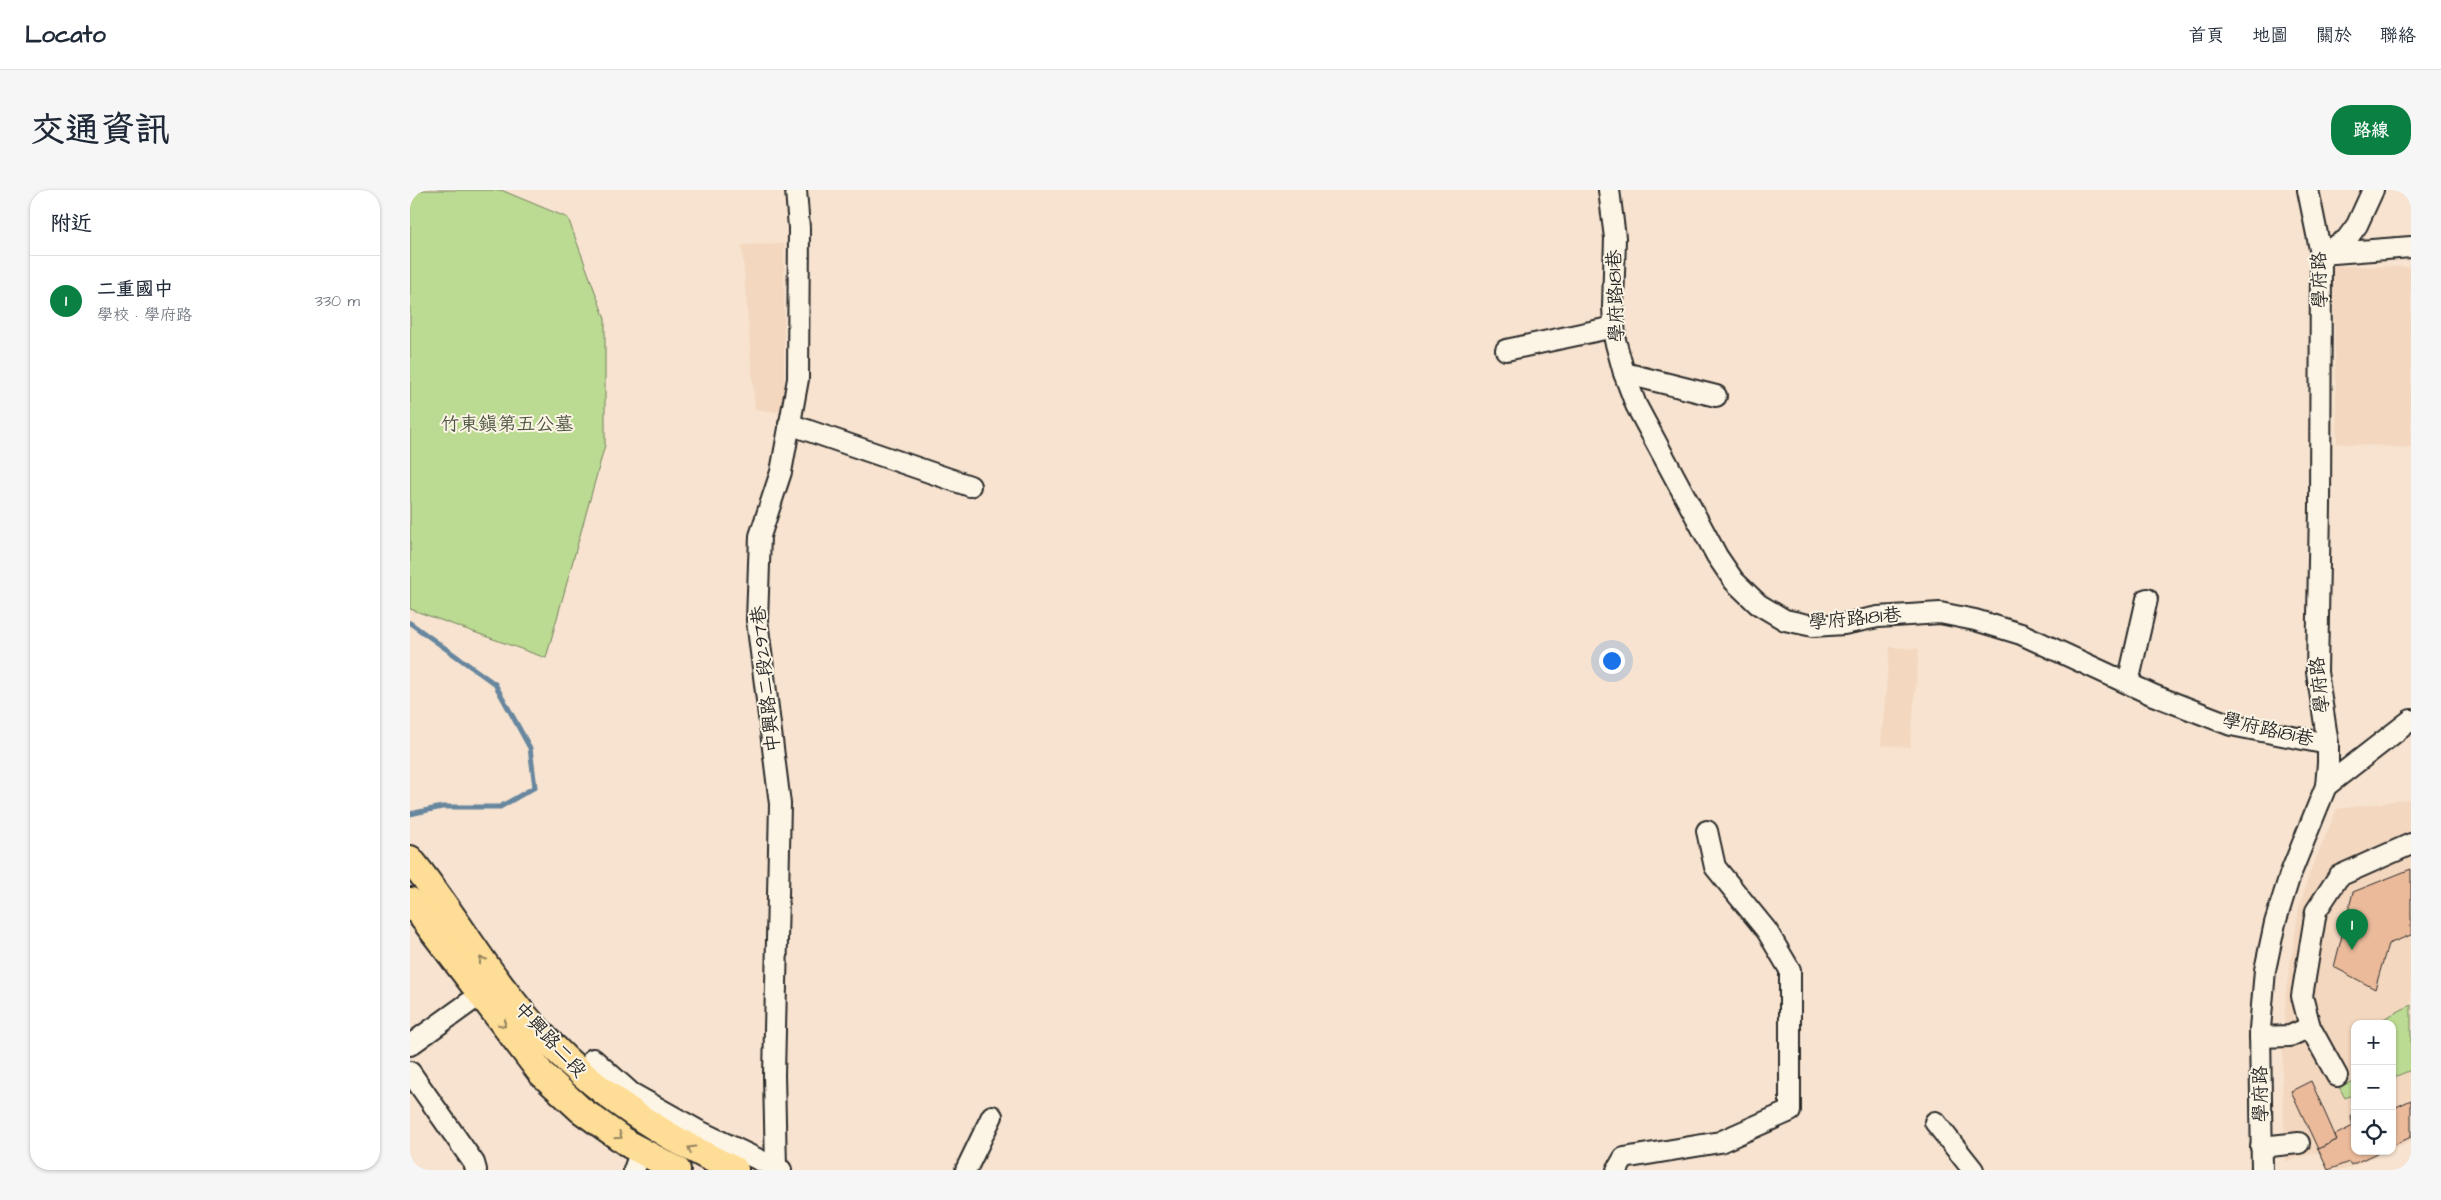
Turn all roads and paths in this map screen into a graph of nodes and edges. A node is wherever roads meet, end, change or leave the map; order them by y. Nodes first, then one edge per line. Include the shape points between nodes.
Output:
1 (796, 190) edge
2 (1609, 190) edge
3 (2308, 190) edge
4 (2373, 190) edge
5 (2411, 247) edge
6 (2321, 254) junction
7 (1614, 327) junction
8 (1506, 350) dead end
9 (1624, 373) junction
10 (1716, 396) dead end
11 (790, 424) junction
12 (970, 486) dead end
13 (2147, 599) dead end
14 (2128, 683) junction
15 (2411, 720) edge
16 (2328, 744) junction
17 (2326, 786) junction
18 (1707, 831) dead end
19 (2411, 844) edge
20 (410, 859) edge
21 (410, 901) edge
22 (491, 991) junction
23 (2310, 1027) junction
24 (2260, 1036) junction
25 (410, 1045) edge
26 (593, 1059) dead end
27 (410, 1072) edge
28 (2337, 1076) dead end
29 (992, 1116) dead end
30 (1935, 1122) dead end
31 (2299, 1143) dead end
32 (2262, 1147) junction
33 (638, 1160) edge
34 (778, 1169) edge
35 (476, 1170) edge
36 (676, 1170) edge
37 (735, 1170) edge
38 (966, 1170) edge
39 (1617, 1170) edge
40 (1973, 1170) edge
41 (2262, 1170) edge

1 - 11 street, 中興路二段297巷 via 799,228 798,379
2 - 7 street, 學府路181巷 via 1615,238
3 - 6 street, 學府路
4 - 6 street via 2357,225 2346,240
5 - 6 street
6 - 16 street, 學府路 via 2317,672
7 - 8 street
7 - 9 street, 學府路181巷
9 - 10 street
9 - 14 street, 學府路181巷 via 1642,418 1717,556 1734,581 1758,604 1785,620 1813,626 1940,613 1975,620 2021,634
11 - 12 street
11 - 34 street, 中興路二段297巷 via 781,472 760,536 757,620 780,804 774,1075
13 - 14 street
14 - 16 street, 學府路181巷 via 2231,725
15 - 17 street
16 - 17 street, 學府路
17 - 24 street, 學府路 via 2290,875 2275,923 2265,970
18 - 39 street via 1715,867 1767,931 1790,970 1790,1111 1720,1142 1624,1158
19 - 23 street via 2339,876 2316,911 2302,996
22 -> 20 main road, 中興路二段
21 - 22 main road, 中興路二段
22 - 25 street
22 -> 33 main road, 中興路二段 via 542,1073
37 -> 22 main road, 中興路二段 via 698,1153 636,1116 588,1081
23 - 24 street via 2290,1036
23 - 28 street
24 - 32 street, 學府路
26 - 34 street via 631,1093 697,1130
27 - 35 street
29 - 38 street
30 - 40 street
31 - 32 street
32 - 41 street, 學府路
33 - 36 main road, 中興路二段

